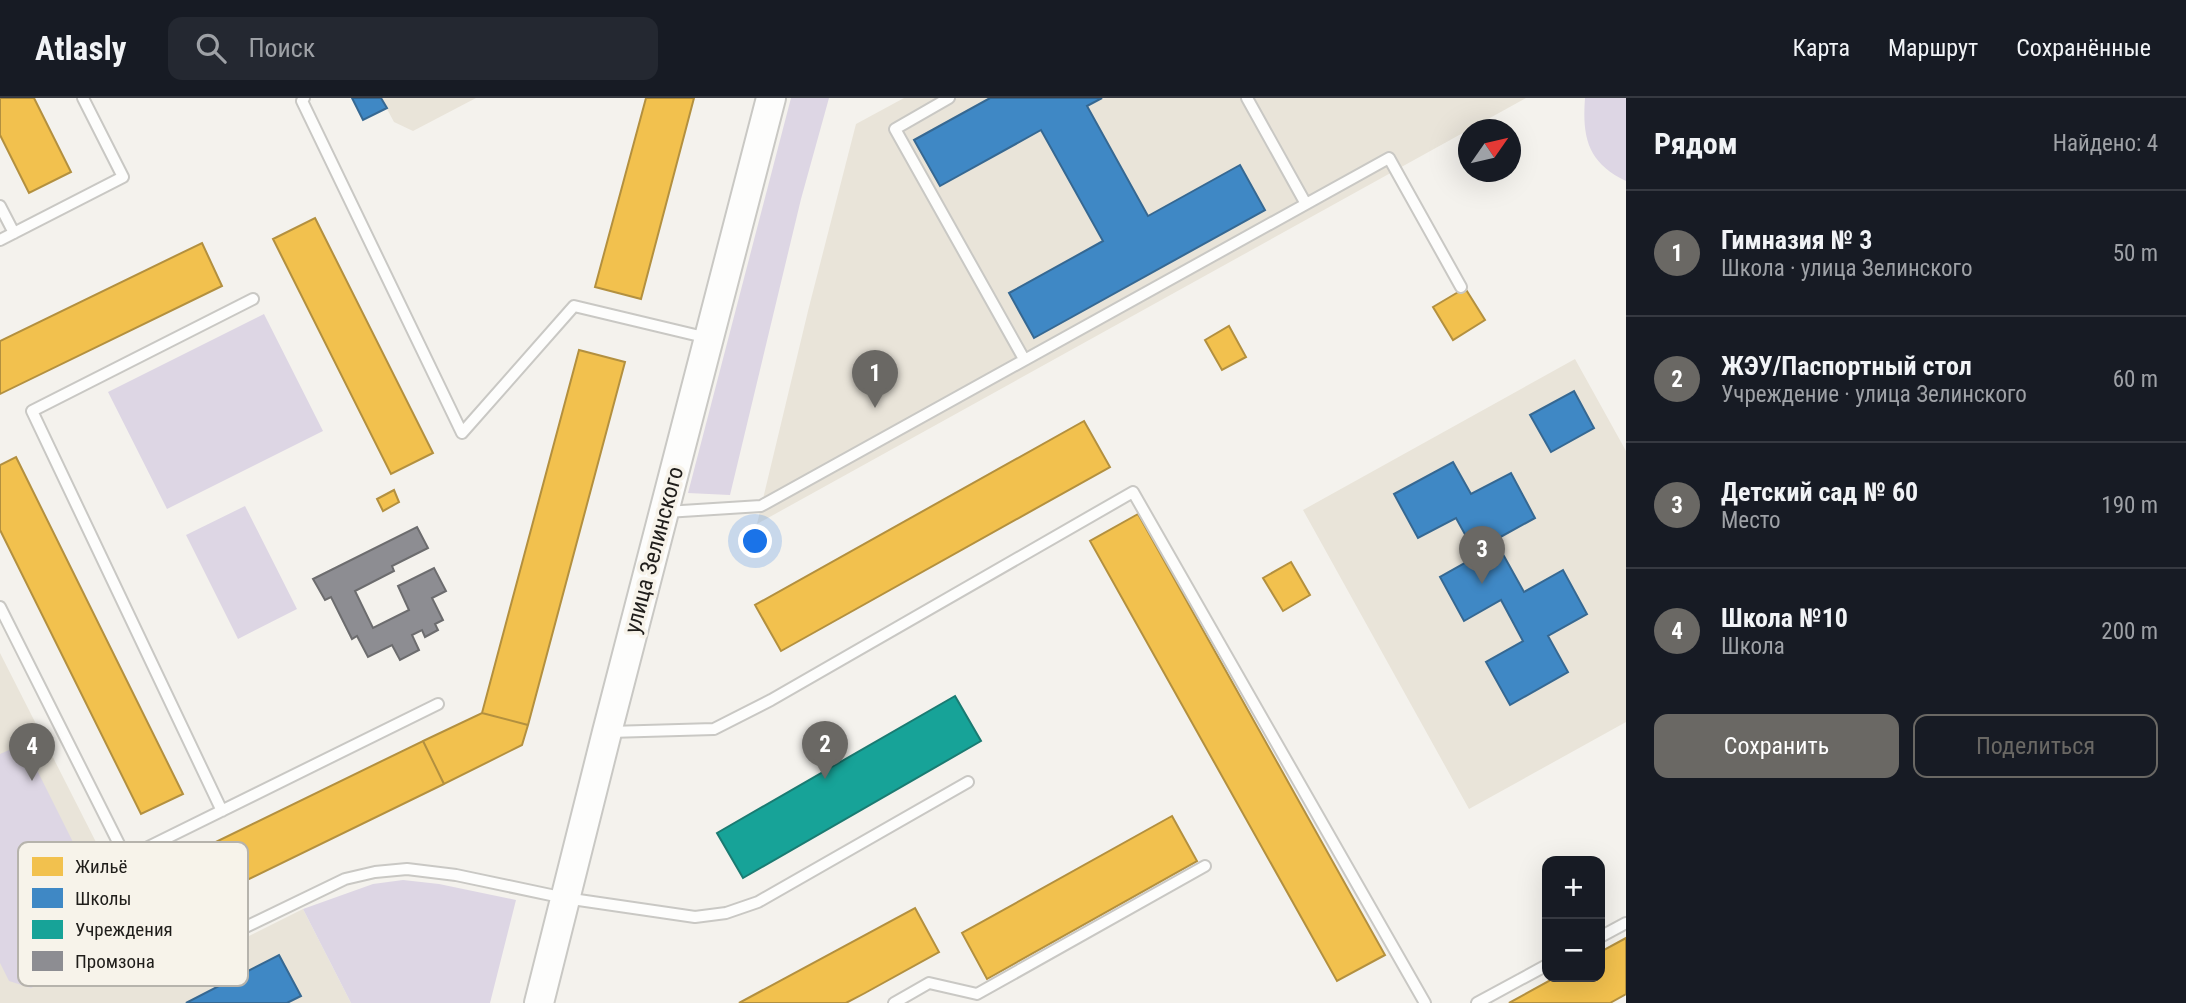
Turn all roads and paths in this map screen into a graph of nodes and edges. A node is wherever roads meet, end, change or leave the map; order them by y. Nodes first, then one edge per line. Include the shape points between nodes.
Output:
1 (83, 98) edge
2 (304, 98) edge
3 (771, 98) edge
4 (949, 98) edge
5 (1247, 98) edge
6 (1306, 204) junction
7 (0, 206) edge
8 (14, 233) junction
9 (0, 240) edge
10 (1461, 286) dead end
11 (253, 299) dead end
12 (709, 338) junction
13 (1024, 359) junction
14 (664, 512) junction
15 (0, 607) edge
16 (438, 704) dead end
17 (607, 732) junction
18 (968, 782) dead end
19 (222, 811) junction
20 (118, 842) edge
21 (159, 842) edge
22 (1205, 866) dead end
23 (565, 898) junction
24 (1626, 923) edge
25 (248, 926) edge
26 (1605, 934) edge
27 (1542, 968) edge
28 (539, 1003) edge
29 (894, 1003) edge
30 (1425, 1003) edge
31 (1477, 1003) edge

1 - 8 lane via 122,177
2 - 12 lane via 302,102 462,433 574,306
3 - 12 street, улица Зелинского
4 - 13 lane via 895,129
5 - 6 lane
6 - 10 lane via 1389,158
6 - 13 lane
7 - 8 lane
8 - 9 lane
11 - 19 lane via 32,411
12 - 14 street, улица Зелинского
13 - 14 lane via 761,506
14 - 17 street, улица Зелинского
15 - 20 lane
16 - 19 lane
17 - 23 street, улица Зелинского
17 - 30 lane via 714,729 1133,492
18 - 23 lane via 758,902 726,914 695,917
19 - 21 lane
22 - 29 lane via 977,995 929,983
23 - 25 lane via 407,869 345,879
23 - 28 street, улица Зелинского
24 - 26 lane
27 - 31 lane

